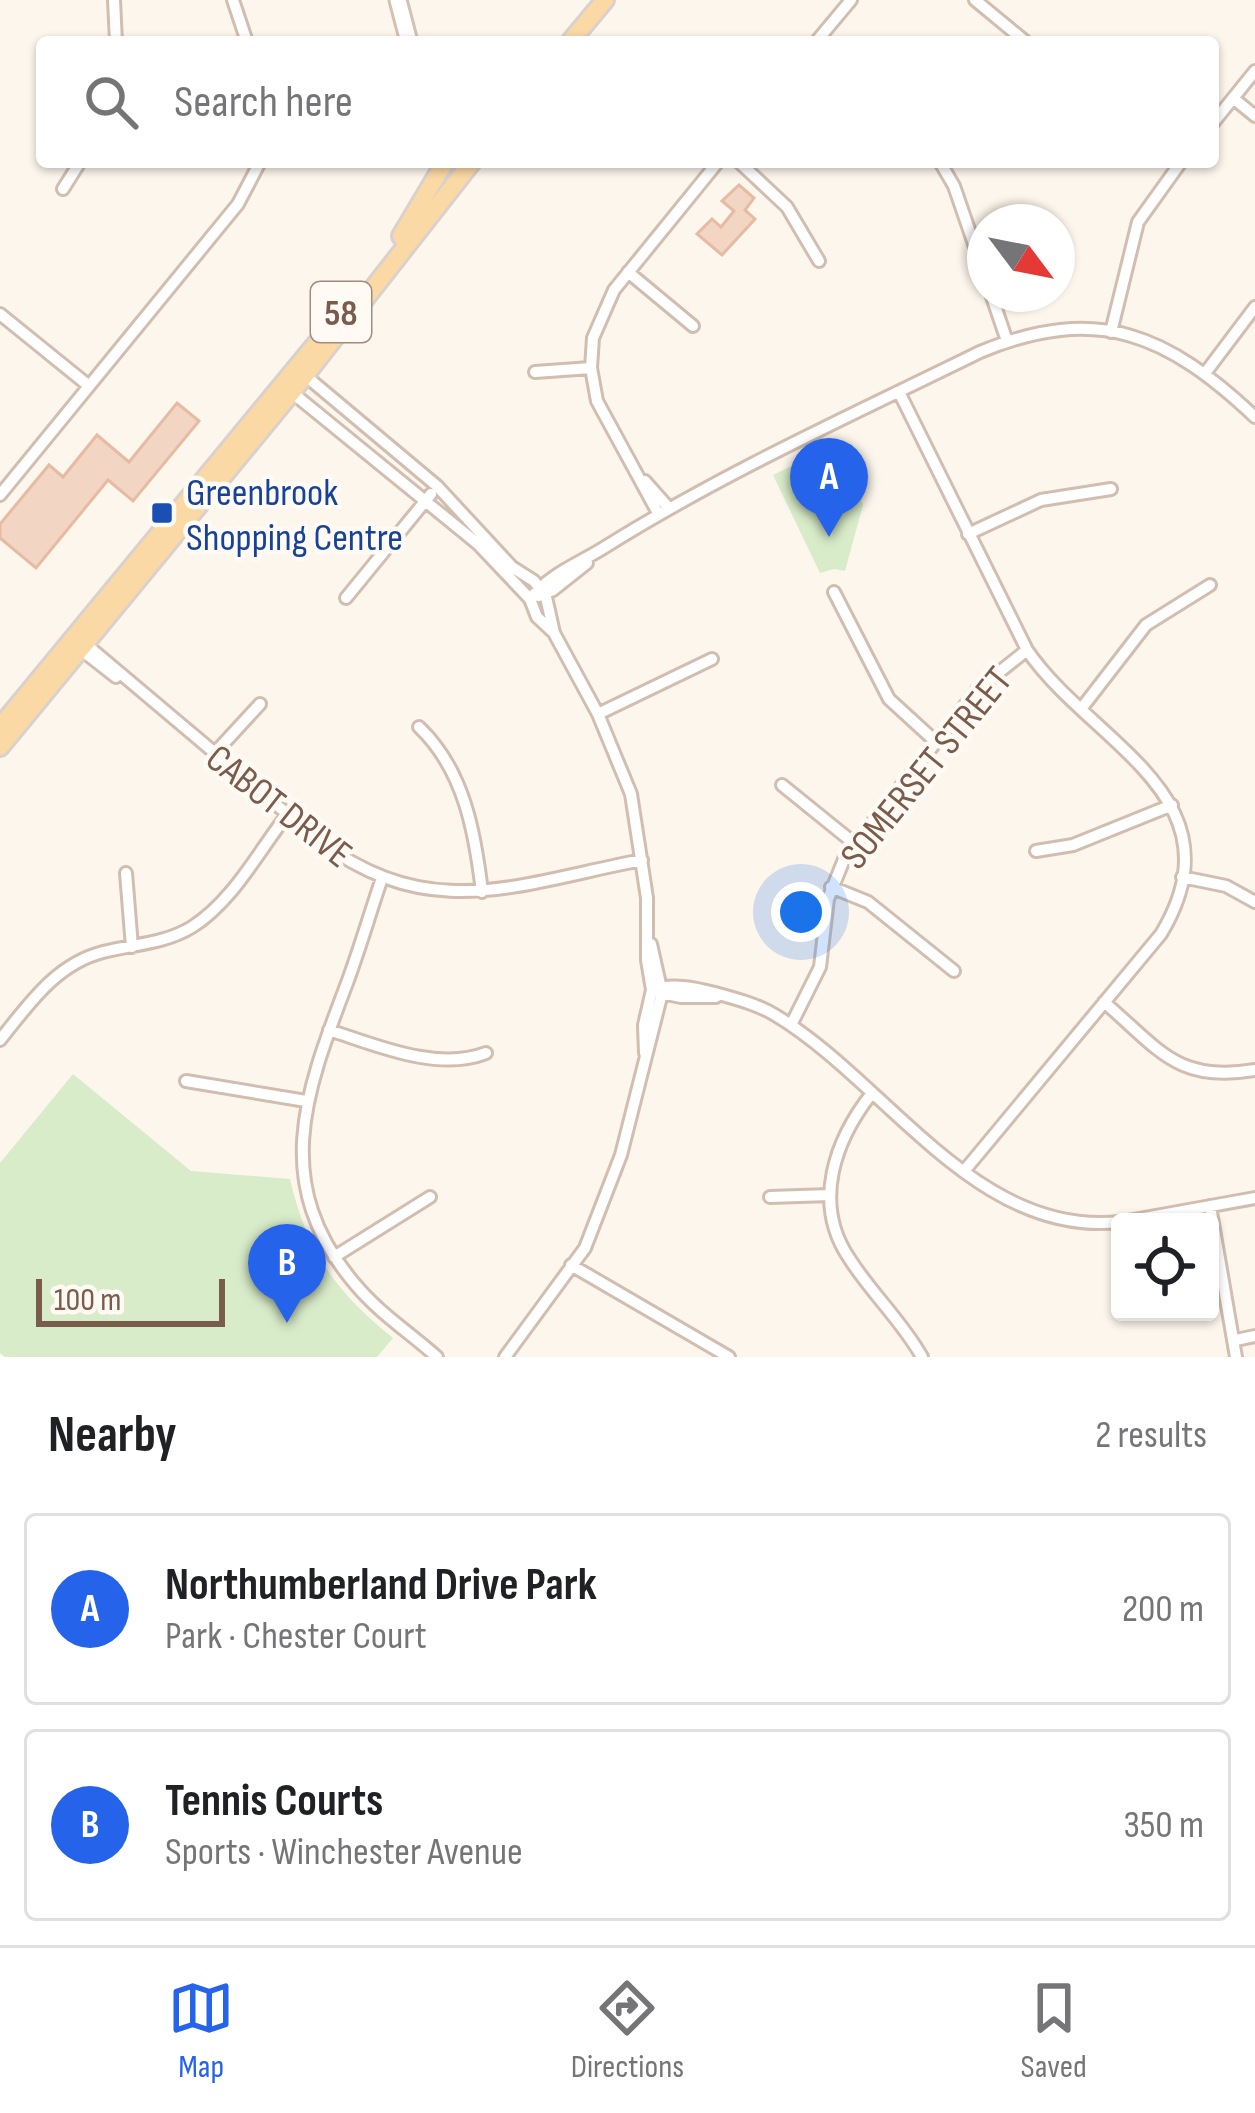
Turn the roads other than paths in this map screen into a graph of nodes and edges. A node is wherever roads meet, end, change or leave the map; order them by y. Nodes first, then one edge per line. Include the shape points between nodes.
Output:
1 (114, 0) edge
2 (233, 0) edge
3 (398, 0) edge
4 (851, 0) edge
5 (975, 0) edge
6 (598, 2) edge
7 (116, 36) edge
8 (245, 36) edge
9 (410, 36) edge
10 (574, 36) edge
11 (821, 36) edge
12 (1019, 36) edge
13 (1255, 71) edge
14 (1233, 98) junction
15 (1219, 116) edge
16 (1255, 116) edge
17 (76, 168) edge
18 (257, 168) edge
19 (442, 168) edge
20 (467, 168) edge
21 (713, 168) edge
22 (745, 168) edge
23 (944, 168) edge
24 (1171, 168) edge
25 (63, 189) dead end
26 (967, 224) edge
27 (405, 244) junction
28 (819, 261) dead end
29 (378, 272) junction
30 (628, 272) junction
31 (1255, 307) edge
32 (997, 312) edge
33 (0, 314) edge
34 (693, 326) dead end
35 (1117, 333) junction
36 (1007, 341) junction
37 (591, 368) junction
38 (301, 371) junction
39 (535, 372) dead end
40 (1206, 372) junction
41 (89, 386) junction
42 (287, 388) junction
43 (899, 392) junction
44 (1255, 417) edge
45 (437, 486) junction
46 (1111, 489) dead end
47 (0, 495) edge
48 (427, 499) junction
49 (663, 510) junction
50 (968, 534) junction
51 (1210, 585) dead end
52 (542, 590) junction
53 (834, 592) dead end
54 (346, 598) dead end
55 (530, 599) junction
56 (554, 633) junction
57 (80, 644) junction
58 (1027, 650) junction
59 (712, 659) dead end
60 (260, 704) dead end
61 (1081, 709) junction
62 (598, 714) junction
63 (0, 727) edge
64 (418, 727) dead end
65 (936, 742) junction
66 (0, 747) edge
67 (214, 754) junction
68 (782, 785) dead end
69 (1172, 805) junction
70 (290, 817) junction
71 (855, 844) junction
72 (1036, 851) dead end
73 (643, 864) junction
74 (126, 873) dead end
75 (1182, 877) junction
76 (386, 879) junction
77 (831, 887) junction
78 (482, 892) junction
79 (1255, 902) edge
80 (132, 947) junction
81 (954, 971) dead end
82 (658, 990) junction
83 (1104, 1002) junction
84 (790, 1025) junction
85 (329, 1030) junction
86 (0, 1040) edge
87 (486, 1053) dead end
88 (1255, 1070) edge
89 (185, 1081) dead end
90 (872, 1093) junction
91 (306, 1101) junction
92 (965, 1170) junction
93 (830, 1196) junction
94 (430, 1197) dead end
95 (770, 1197) dead end
96 (1255, 1198) edge
97 (1210, 1206) junction
98 (1171, 1213) edge
99 (1111, 1222) edge
100 (334, 1257) junction
101 (571, 1265) junction
102 (1255, 1336) edge
103 (1236, 1340) junction
104 (437, 1356) edge
105 (505, 1357) edge
106 (729, 1357) edge
107 (922, 1357) edge
108 (1236, 1357) edge

1 - 7 street
2 - 8 street
3 - 9 street
4 - 11 street
5 - 12 street
6 - 10 main road
13 - 14 street
14 - 15 street
14 - 16 street
17 - 25 street
18 - 41 street via 238,204
19 - 29 main road
20 - 27 main road, 58
21 - 30 street
22 - 28 street via 787,207
23 - 26 street
24 - 35 street via 1138,222
27 - 29 main road, 58
27 - 38 main road, 58
29 - 38 main road, 58
30 - 34 street
30 - 37 street via 596,324
31 - 40 street
32 - 36 street
33 - 41 street
35 - 36 street via 1069,329
35 - 40 street
36 - 43 street
37 - 39 street
37 - 49 street via 602,414
38 - 42 main road, 58
38 - 45 street
40 - 44 street
41 - 47 street
42 - 48 street
42 - 57 main road, 58
43 - 49 street
43 - 50 street
45 - 48 street
45 - 52 street
46 - 50 street via 1041,500
48 - 54 street
48 - 55 street
49 - 52 street
50 - 58 street
51 - 61 street via 1146,625
52 - 55 street
52 - 56 street
53 - 65 street via 881,688
55 - 56 street
56 - 62 street
57 - 63 main road, 58
57 - 66 main road, 58
57 - 67 street, CABOT DRIVE
58 - 61 street
58 - 65 street, SOMERSET STREET via 988,679
59 - 62 street
60 - 67 street
61 - 69 street
62 - 73 street
64 - 78 street via 458,784
65 - 71 street, SOMERSET STREET
67 - 70 street, CABOT DRIVE
68 - 71 street
69 - 72 street via 1073,845
69 - 75 street
70 - 76 street, CABOT DRIVE
70 - 80 street via 197,923
71 - 77 street, SOMERSET STREET
73 - 78 street, CABOT DRIVE
73 - 82 street via 647,960
74 - 80 street
75 - 79 street via 1247,889
75 - 83 street via 1161,934
76 - 78 street, CABOT DRIVE
76 - 85 street
77 - 81 street via 868,902
77 - 84 street, SOMERSET STREET via 820,967
80 - 86 street via 61,972
82 - 84 street via 725,996
82 - 101 street via 630,1124
83 - 88 street via 1192,1071
83 - 92 street
84 - 90 street
85 - 87 street via 436,1058
85 - 91 street
89 - 91 street
90 - 92 street
90 - 93 street via 841,1139
91 - 100 street via 307,1190
92 - 99 street via 1033,1212
93 - 95 street
93 - 107 street via 843,1249
94 - 100 street
96 - 97 street
97 - 98 street
97 - 103 street
100 - 104 street via 369,1300
101 - 105 street
101 - 106 street
102 - 103 street
103 - 108 street

